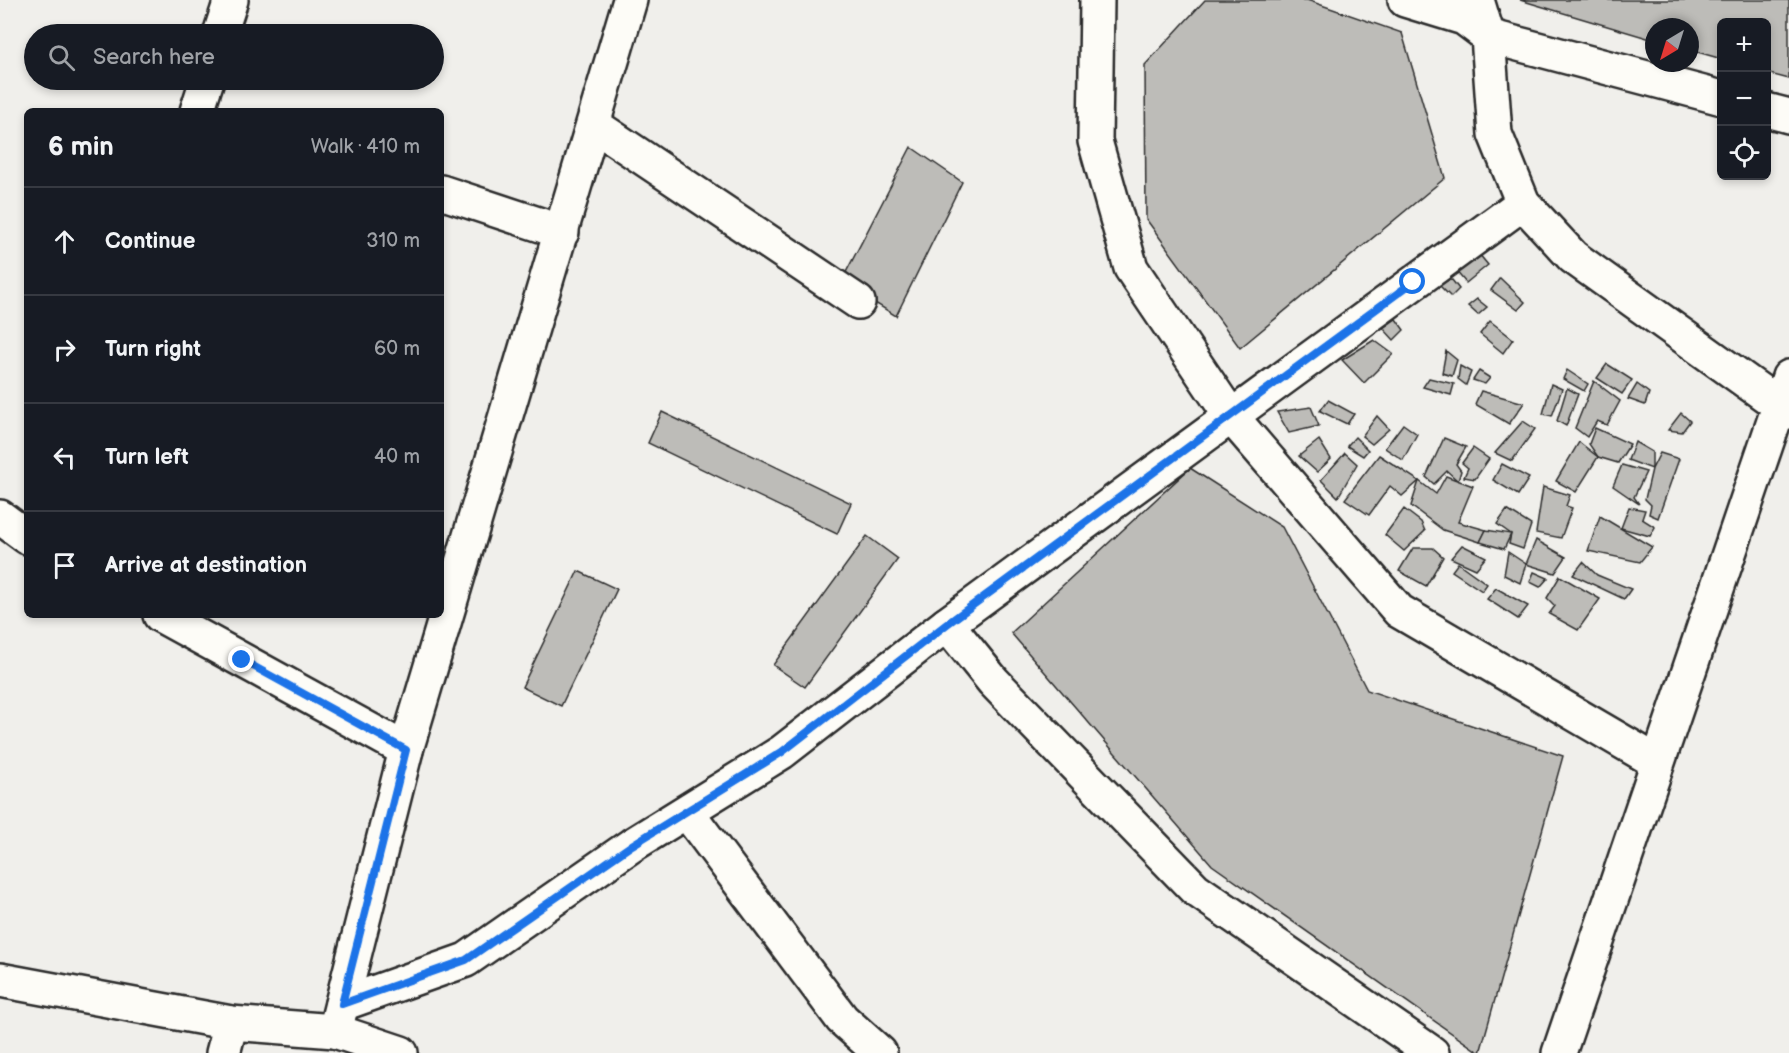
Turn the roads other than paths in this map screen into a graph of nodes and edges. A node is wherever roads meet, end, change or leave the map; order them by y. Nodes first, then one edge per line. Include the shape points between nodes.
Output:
1 (231, 0) edge
2 (630, 0) edge
3 (1096, 0) edge
4 (1405, 0) edge
5 (1477, 0) edge
6 (223, 24) edge
7 (1488, 36) junction
8 (204, 90) edge
9 (1717, 97) edge
10 (198, 108) edge
11 (1771, 111) edge
12 (1789, 116) edge
13 (594, 125) junction
14 (444, 193) edge
15 (1523, 203) junction
16 (562, 232) junction
17 (858, 302) dead end
18 (1786, 398) edge
19 (1230, 415) junction
20 (0, 517) edge
21 (24, 535) edge
22 (164, 618) edge
23 (947, 624) junction
24 (406, 750) junction
25 (1657, 762) junction
26 (687, 812) junction
27 (0, 980) edge
28 (339, 1017) junction
29 (227, 1038) edge
30 (401, 1053) edge
31 (880, 1053) edge
32 (1432, 1053) edge
33 (1559, 1053) edge

1 - 6 street
2 - 13 street
3 - 19 street via 1095,141 1131,268
4 - 7 street via 1464,18
5 - 7 street
7 - 9 street
7 - 15 street via 1495,134
8 - 10 street
11 - 12 street
13 - 16 street
13 - 17 street
14 - 16 street
15 - 18 street via 1573,257
15 - 19 street
16 - 24 street
18 - 25 street
19 - 23 street
19 - 25 street via 1400,611
20 - 21 street
22 - 24 street
23 - 26 street via 782,752
23 - 32 street via 993,681 1195,889
24 - 28 street
25 - 33 street
26 - 28 street via 632,845 466,960
26 - 31 street via 842,1019
27 - 29 street
28 - 29 street
28 - 30 street

